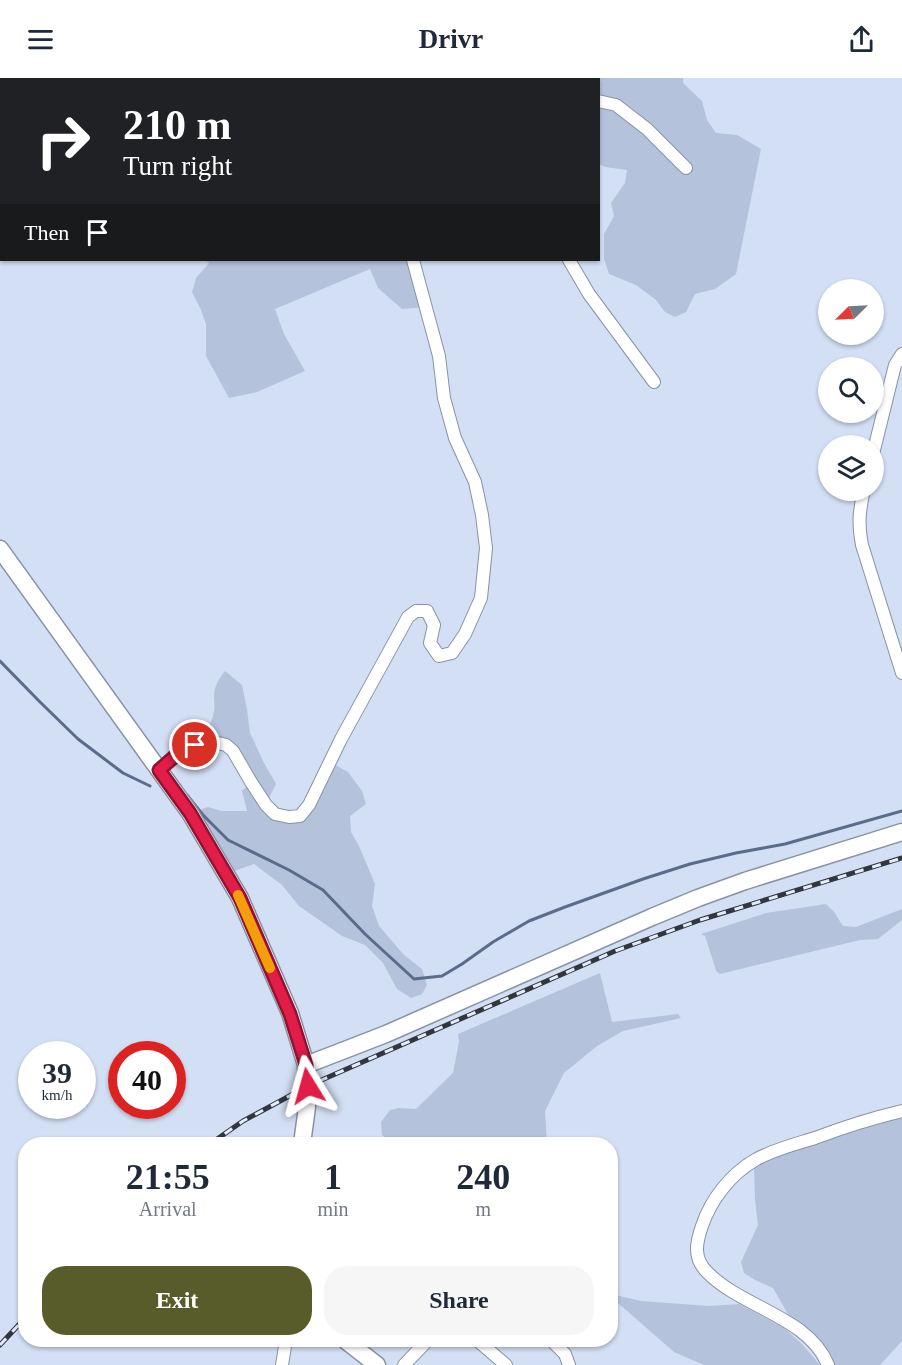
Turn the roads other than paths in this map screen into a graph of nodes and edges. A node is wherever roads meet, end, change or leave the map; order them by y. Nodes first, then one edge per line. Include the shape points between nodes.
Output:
1 (600, 96) edge
2 (600, 101) edge
3 (616, 105) junction
4 (686, 168) dead end
5 (413, 261) edge
6 (570, 261) edge
7 (902, 354) edge
8 (654, 382) dead end
9 (878, 435) edge
10 (861, 501) edge
11 (0, 549) edge
12 (902, 673) edge
13 (159, 770) junction
14 (902, 832) edge
15 (306, 1065) junction
16 (902, 1111) edge
17 (303, 1137) edge
18 (285, 1347) edge
19 (354, 1347) edge
20 (421, 1347) edge
21 (485, 1347) edge
22 (558, 1347) edge
23 (282, 1365) edge
24 (376, 1365) edge
25 (404, 1365) edge
26 (506, 1365) edge
27 (569, 1365) edge
28 (828, 1365) edge

1 - 3 street
2 - 3 street
3 - 4 street
5 - 13 street via 439,356 444,398 455,438 475,482 482,515 486,548 481,598 465,634 452,653 439,656 430,643 434,625 426,611 416,611 408,617 300,816 275,814 226,745 195,745
6 - 8 street
7 - 9 street via 895,364
10 - 12 street via 862,545
11 - 13 street
13 - 15 street via 190,813 240,898 290,1014
14 - 15 street via 698,898
15 - 17 street
16 - 28 street via 757,1159 718,1194 700,1233 696,1251 706,1271 728,1290 801,1332 819,1349
18 - 23 street
19 - 24 street
20 - 25 street
21 - 26 street
22 - 27 street

